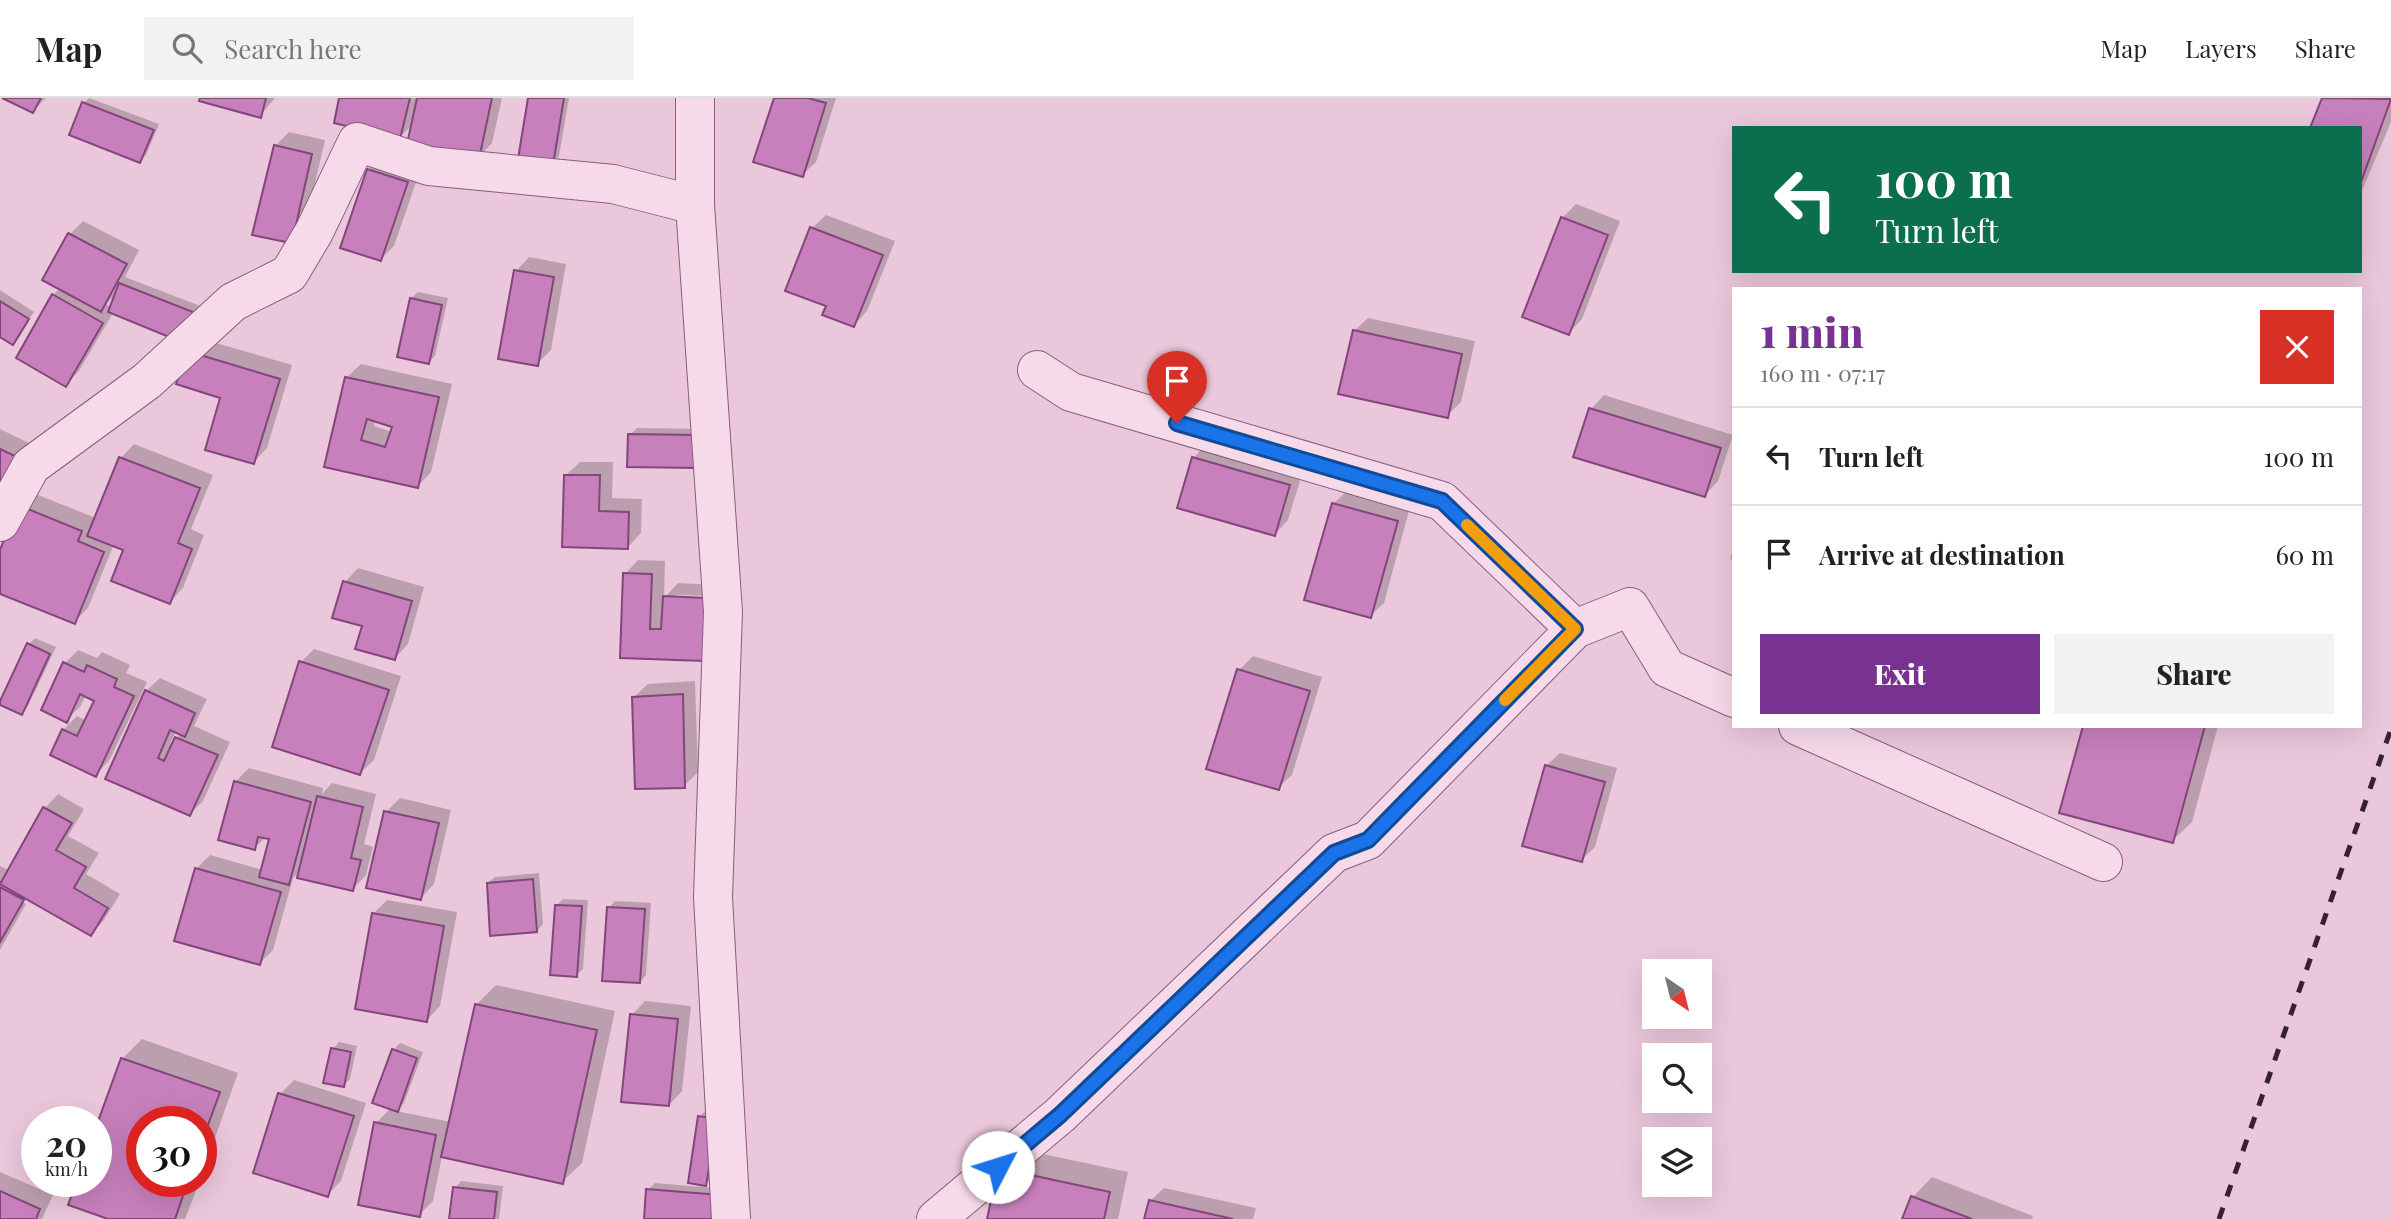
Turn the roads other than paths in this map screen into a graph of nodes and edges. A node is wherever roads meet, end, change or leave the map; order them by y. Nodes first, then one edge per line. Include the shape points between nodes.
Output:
1 (695, 98) edge
2 (695, 205) junction
3 (1037, 370) dead end
4 (0, 522) edge
5 (1575, 629) junction
6 (1732, 697) edge
7 (1802, 728) edge
8 (2103, 862) dead end
9 (731, 1219) edge
10 (936, 1219) edge

1 - 2 street
2 - 4 street via 613,184 429,166 357,142 289,274 233,302 147,382 31,466
2 - 9 street via 723,611 713,897
3 - 5 street via 1071,392 1442,501
5 - 6 street via 1630,607 1667,668
5 - 10 street via 1368,840 1334,853 1060,1115
7 - 8 street

